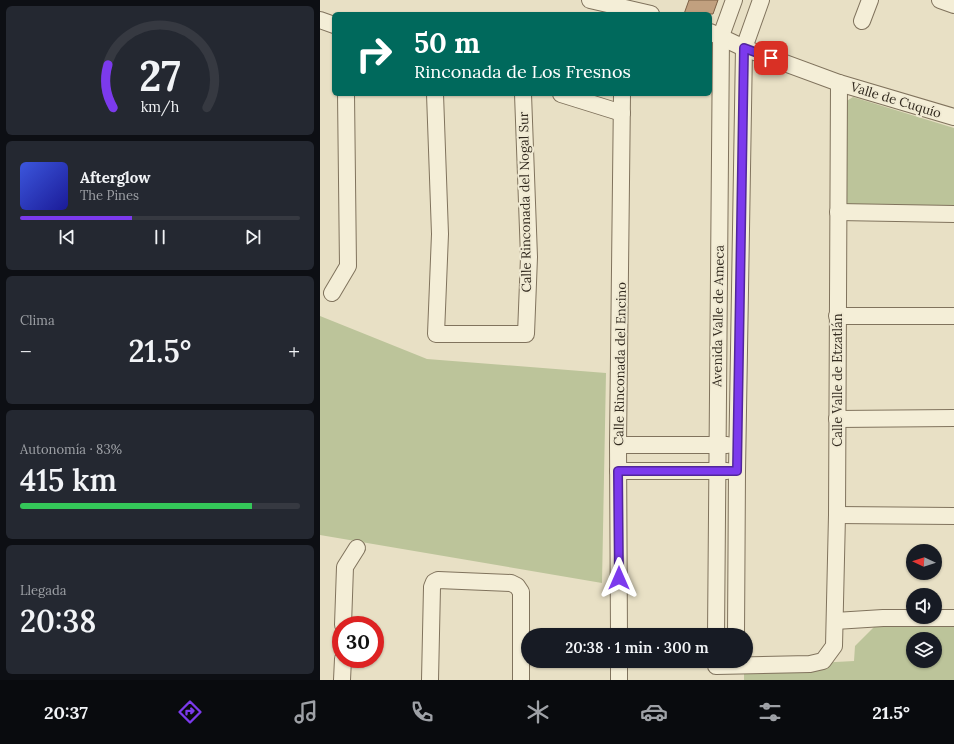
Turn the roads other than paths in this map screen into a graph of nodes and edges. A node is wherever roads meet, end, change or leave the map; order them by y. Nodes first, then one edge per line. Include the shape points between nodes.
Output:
1 (590, 0) edge
2 (734, 0) edge
3 (761, 0) edge
4 (870, 0) edge
5 (940, 0) edge
6 (954, 5) edge
7 (620, 11) edge
8 (630, 12) edge
9 (320, 20) edge
10 (862, 20) dead end
11 (332, 24) edge
12 (716, 34) edge
13 (744, 48) junction
14 (839, 83) junction
15 (346, 96) edge
16 (435, 96) edge
17 (523, 96) edge
18 (567, 96) edge
19 (622, 96) edge
20 (622, 113) junction
21 (954, 118) edge
22 (838, 212) junction
23 (954, 214) edge
24 (332, 293) dead end
25 (837, 316) junction
26 (954, 316) edge
27 (954, 418) edge
28 (837, 419) junction
29 (618, 445) junction
30 (737, 445) junction
31 (716, 446) junction
32 (618, 471) junction
33 (716, 471) junction
34 (737, 471) junction
35 (836, 516) junction
36 (954, 516) edge
37 (356, 548) dead end
38 (343, 616) edge
39 (954, 618) edge
40 (835, 621) junction
41 (619, 628) edge
42 (716, 628) edge
43 (736, 628) edge
44 (343, 668) edge
45 (619, 668) edge
46 (716, 669) edge
47 (736, 669) edge
48 (342, 680) edge
49 (430, 680) edge
50 (521, 680) edge
51 (619, 680) edge

1 - 7 street
2 - 12 street, Avenida Valle de Ameca
3 - 13 street, Avenida Valle de Ameca
4 - 10 street
5 - 6 street
7 - 8 street
9 - 11 street
12 - 13 street, Valle de Cuquío
12 - 31 street, Avenida Valle de Ameca
13 - 14 street, Valle de Cuquío
13 - 30 street, Avenida Valle de Ameca
14 - 21 street, Valle de Cuquío
14 - 22 street, Calle Valle de Etzatlán
15 - 24 street via 348,266
16 - 17 street, Calle Rinconada del Nogal Sur via 440,234 436,334 526,334 529,257
18 - 20 street
19 - 20 street, Calle Rinconada del Encino
20 - 29 street, Calle Rinconada del Encino
22 - 23 street
22 - 25 street, Calle Valle de Etzatlán
25 - 26 street
25 - 28 street, Calle Valle de Etzatlán
27 - 28 street
28 - 35 street, Calle Valle de Etzatlán
29 - 31 street
29 - 32 street, Calle Rinconada del Encino
30 - 31 street
30 - 34 street, Avenida Valle de Ameca
31 - 33 street, Avenida Valle de Ameca
32 - 33 street
32 - 41 street, Calle Rinconada del Encino
33 - 34 street
33 - 42 street, Avenida Valle de Ameca
34 - 43 street, Avenida Valle de Ameca
35 - 36 street
35 - 40 street, Calle Valle de Etzatlán
37 - 38 street via 345,567
39 - 40 street
40 - 47 street, Calle Valle de Etzatlán via 834,646 823,661
44 - 48 street
45 - 51 street
46 - 47 street
49 - 50 street via 432,587 438,580 511,583 517,586 521,592

